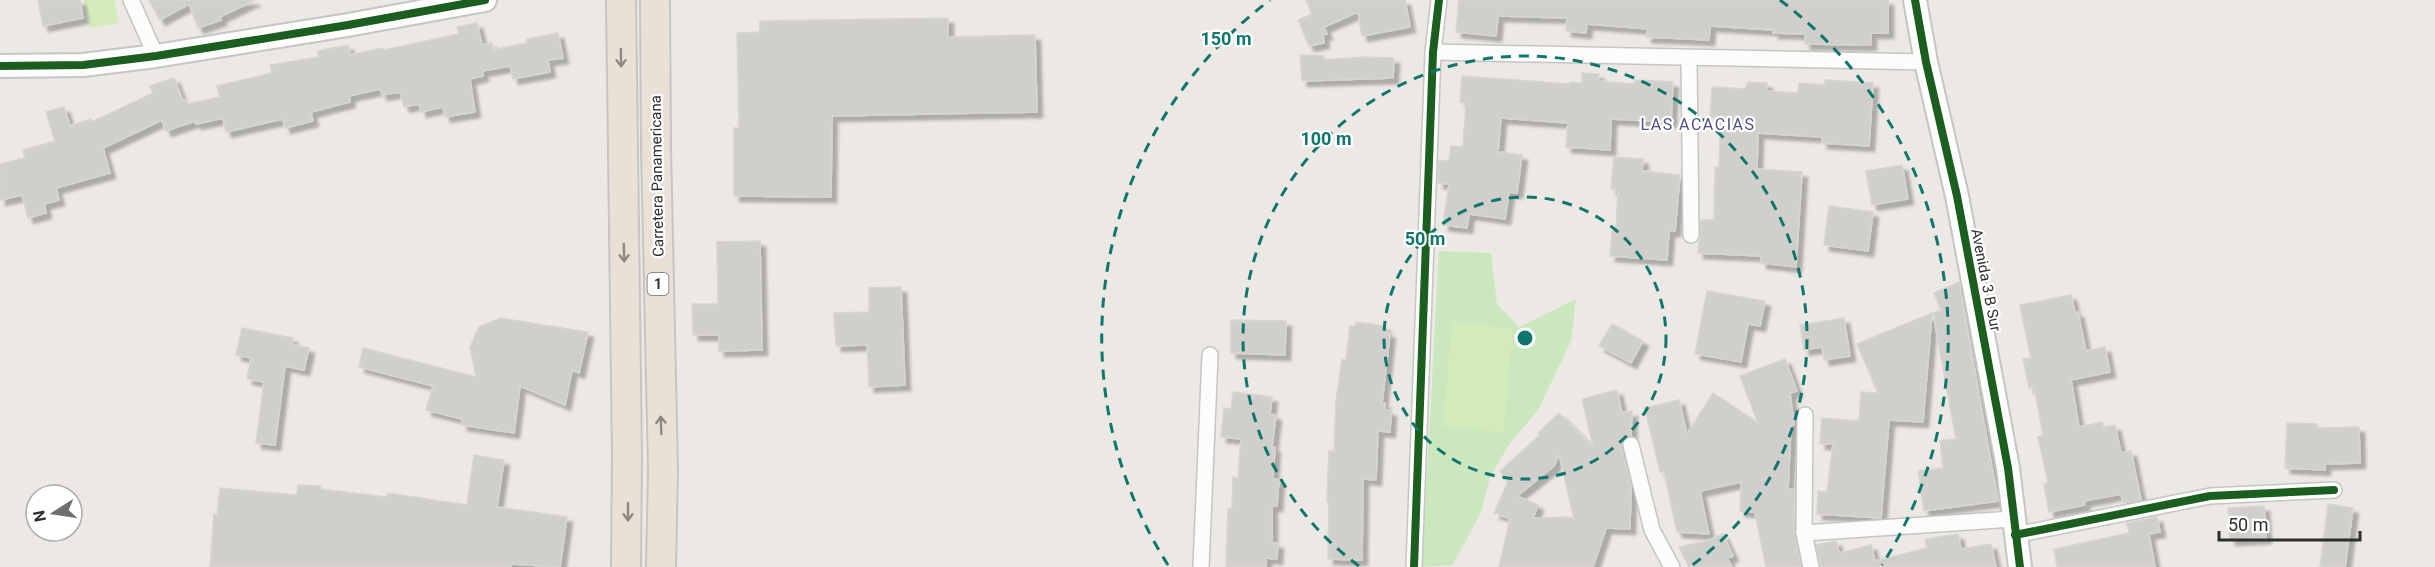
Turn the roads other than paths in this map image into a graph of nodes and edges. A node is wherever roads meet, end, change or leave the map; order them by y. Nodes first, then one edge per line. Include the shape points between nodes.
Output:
1 (131, 0) edge
2 (485, 0) edge
3 (621, 0) edge
4 (629, 0) edge
5 (655, 0) edge
6 (1439, 0) edge
7 (1916, 0) edge
8 (1433, 52) junction
9 (156, 56) junction
10 (1689, 58) junction
11 (1926, 62) junction
12 (0, 66) edge
13 (657, 207) junction
14 (1691, 235) dead end
15 (1210, 355) dead end
16 (1805, 415) dead end
17 (1631, 445) dead end
18 (663, 469) junction
19 (2334, 490) dead end
20 (2014, 527) junction
21 (1804, 533) junction
22 (626, 567) edge
23 (648, 567) edge
24 (661, 567) edge
25 (1201, 567) edge
26 (1414, 567) edge
27 (1672, 567) edge
28 (1811, 567) edge
29 (2020, 567) edge

1 - 9 street
2 - 9 street
3 -> 22 highway
4 - 13 highway via 639,19 646,132
5 - 13 highway, Carretera Panamericana / 1
6 - 8 street
7 - 11 street, Avenida 3 B Sur
8 - 10 street
8 - 26 street
9 - 12 street via 83,65
10 - 11 street
10 - 14 street
11 - 20 street, Avenida 3 B Sur via 1959,207 2008,468
18 -> 13 highway, Carretera Panamericana / 1
15 - 25 street
16 - 21 street
17 - 27 street via 1652,530
18 - 23 highway
18 - 24 highway, Carretera Panamericana / 1
19 - 20 street via 2210,496
20 - 21 street
20 - 29 street, Avenida 3 B Sur
21 - 28 street

